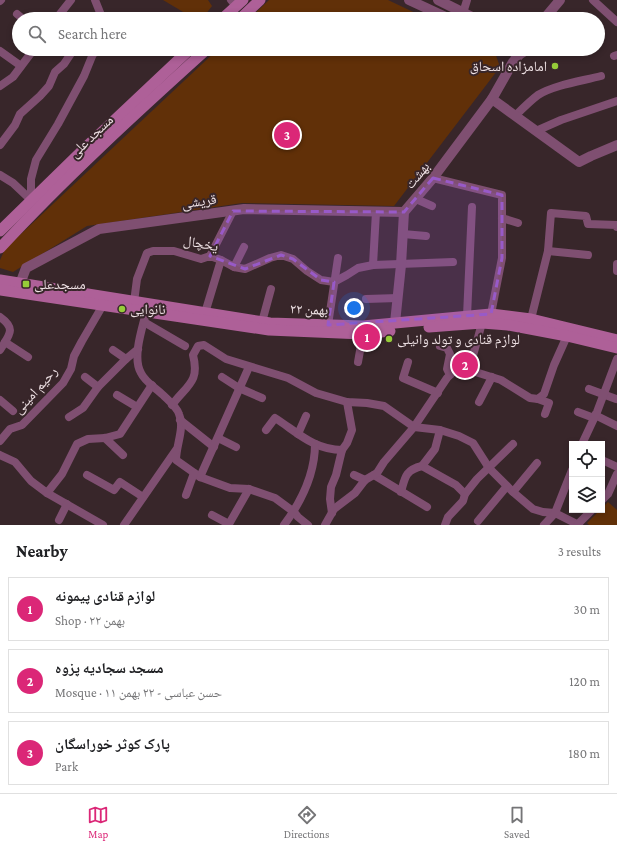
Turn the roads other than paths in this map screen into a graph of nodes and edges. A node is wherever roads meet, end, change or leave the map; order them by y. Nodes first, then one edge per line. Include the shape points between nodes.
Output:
1 (95, 0) edge
2 (260, 0) edge
3 (409, 0) edge
4 (438, 0) edge
5 (466, 0) edge
6 (560, 0) edge
7 (593, 0) edge
8 (67, 1) edge
9 (237, 2) edge
10 (60, 12) edge
11 (100, 12) edge
12 (228, 12) edge
13 (247, 12) edge
14 (435, 12) edge
15 (461, 12) edge
16 (463, 12) edge
17 (550, 12) edge
18 (617, 22) edge
19 (0, 51) edge
20 (29, 56) edge
21 (69, 56) edge
22 (92, 56) edge
23 (184, 56) edge
24 (198, 56) edge
25 (515, 56) edge
26 (21, 66) junction
27 (601, 76) dead end
28 (0, 86) edge
29 (151, 92) junction
30 (492, 99) junction
31 (617, 100) edge
32 (515, 116) junction
33 (536, 131) junction
34 (0, 145) edge
35 (617, 145) edge
36 (0, 175) edge
37 (433, 178) junction
38 (416, 199) junction
39 (31, 200) junction
40 (432, 206) dead end
41 (472, 207) dead end
42 (233, 211) junction
43 (376, 212) junction
44 (404, 212) junction
45 (502, 218) junction
46 (518, 222) dead end
47 (617, 227) edge
48 (0, 231) edge
49 (403, 234) junction
50 (426, 236) dead end
51 (0, 247) edge
52 (244, 247) dead end
53 (548, 251) junction
54 (588, 255) dead end
55 (210, 256) junction
56 (338, 258) dead end
57 (221, 260) junction
58 (453, 262) dead end
59 (617, 264) edge
60 (373, 265) junction
61 (401, 265) junction
62 (234, 267) junction
63 (617, 271) edge
64 (0, 275) edge
65 (0, 280) edge
66 (334, 282) junction
67 (8, 289) edge
68 (271, 289) dead end
69 (398, 298) junction
70 (366, 299) dead end
71 (134, 302) junction
72 (103, 305) junction
73 (205, 313) junction
74 (491, 314) junction
75 (468, 316) junction
76 (0, 317) edge
77 (145, 317) junction
78 (531, 319) junction
79 (262, 322) junction
80 (395, 323) junction
81 (482, 323) junction
82 (328, 325) junction
83 (314, 329) junction
84 (363, 334) junction
85 (567, 336) junction
86 (617, 340) edge
87 (5, 342) junction
88 (185, 346) dead end
89 (440, 346) dead end
90 (617, 348) edge
91 (138, 349) junction
92 (0, 350) edge
93 (113, 350) dead end
94 (28, 357) dead end
95 (617, 358) edge
96 (126, 359) junction
97 (358, 362) dead end
98 (408, 362) dead end
99 (249, 367) junction
100 (469, 370) junction
101 (450, 375) junction
102 (85, 377) dead end
103 (222, 377) dead end
104 (492, 377) junction
105 (152, 385) junction
106 (98, 387) junction
107 (239, 388) junction
108 (589, 389) dead end
109 (438, 393) junction
110 (603, 394) junction
111 (117, 395) dead end
112 (262, 398) dead end
113 (538, 399) junction
114 (616, 399) dead end
115 (0, 400) edge
116 (347, 402) junction
117 (479, 402) dead end
118 (172, 405) junction
119 (138, 407) junction
120 (13, 411) dead end
121 (578, 412) dead end
122 (545, 414) dead end
123 (306, 416) dead end
124 (595, 416) junction
125 (69, 417) dead end
126 (180, 420) junction
127 (617, 426) edge
128 (414, 427) junction
129 (266, 430) dead end
130 (440, 430) junction
131 (298, 434) junction
132 (106, 438) junction
133 (218, 438) junction
134 (0, 441) edge
135 (583, 441) edge
136 (316, 444) junction
137 (513, 444) dead end
138 (214, 447) junction
139 (236, 447) dead end
140 (176, 450) junction
141 (342, 450) junction
142 (0, 455) edge
143 (123, 455) dead end
144 (605, 461) edge
145 (537, 463) dead end
146 (422, 466) junction
147 (617, 467) edge
148 (489, 468) junction
149 (617, 474) edge
150 (87, 475) dead end
151 (197, 475) junction
152 (354, 475) dead end
153 (374, 475) junction
154 (569, 477) edge
155 (365, 480) junction
156 (507, 486) junction
157 (249, 489) junction
158 (401, 492) junction
159 (513, 492) junction
160 (47, 493) junction
161 (465, 494) junction
162 (186, 495) dead end
163 (143, 497) junction
164 (605, 497) edge
165 (67, 504) junction
166 (427, 507) dead end
167 (294, 512) junction
168 (332, 512) junction
169 (555, 513) junction
170 (589, 513) edge
171 (212, 515) dead end
172 (59, 520) dead end
173 (478, 522) dead end
174 (103, 525) edge
175 (124, 525) edge
176 (284, 525) edge
177 (306, 525) edge
178 (325, 525) edge
179 (445, 525) edge
180 (544, 525) edge
181 (578, 525) edge

1 - 11 street
2 - 13 main road
3 - 14 street
4 - 15 street
5 - 16 street
6 - 17 street
7 - 18 street
8 - 10 street
9 - 12 main road
19 - 26 street
20 - 26 street
21 - 34 street via 55,72 49,86 20,114 15,126
22 - 39 street via 58,124 36,160 31,179
23 - 29 main road, مسجد علی
24 - 29 main road, مسجد علی
25 - 30 street, بهشت
26 - 28 street
27 - 32 street via 562,85 539,95
29 - 39 main road, مسجد علی
29 - 51 main road, مسجد علی
30 - 32 street
30 - 37 street, بهشت
31 - 33 street
32 - 33 street
33 - 35 street via 579,162
36 - 39 street
37 - 38 street, بهشت
37 - 45 street via 502,195
38 - 40 street
38 - 44 street, بهشت
39 - 48 main road, مسجد علی
41 - 75 street
42 - 43 street, قریشی
42 - 55 street
42 - 67 street, قریشی via 99,229 26,268
43 - 44 street, قریشی
43 - 60 street
44 - 49 street
45 - 46 street
45 - 74 street via 502,258
47 - 53 street via 588,224 586,216 551,213
49 - 50 street
49 - 61 street
52 - 62 street
53 - 54 street
53 - 78 street
55 - 57 street, یخچال
55 - 71 street, یخچال via 202,259 174,251 147,253 138,279
56 - 66 street
57 - 62 street, یخچال
57 - 73 street
58 - 61 street
59 - 63 street
60 - 61 street
60 - 66 street via 358,268
61 - 69 street
62 - 66 street, یخچال via 245,269 281,255 293,259 321,280
64 - 67 main road
65 - 67 main road, ۲۲ بهمن
66 - 82 street
67 - 71 main road, ۲۲ بهمن
67 - 72 main road, ۲۲ بهمن
68 - 79 street
69 - 70 street
69 - 80 street
71 - 73 main road, ۲۲ بهمن
72 - 77 main road, ۲۲ بهمن
72 - 134 street, رحیم امینی via 78,348 63,383 22,424 10,429
73 - 79 main road, ۲۲ بهمن
74 - 75 main road, ۲۲ بهمن
74 - 78 main road, ۲۲ بهمن
75 - 80 main road, ۲۲ بهمن
76 - 87 street via 8,322 10,328
77 - 83 main road, ۲۲ بهمن via 269,330
77 - 88 street
77 - 91 street
78 - 86 main road, ۲۲ بهمن
79 - 83 main road, ۲۲ بهمن
80 - 82 main road, ۲۲ بهمن via 362,326
81 - 84 main road, ۲۲ بهمن
81 - 85 main road, ۲۲ بهمن
81 - 100 street
82 - 83 main road, ۲۲ بهمن
83 - 84 main road, ۲۲ بهمن
84 - 97 street
85 - 90 main road, ۲۲ بهمن
85 - 113 street via 544,394
87 - 92 street
87 - 94 street
89 - 101 street via 448,348 450,354 447,369
91 - 96 street
91 - 105 street via 137,362 141,374
93 - 96 street
95 - 110 street
96 - 106 street
98 - 109 street via 403,378
99 - 107 street
99 - 116 street via 288,378 316,393
99 - 118 street via 226,360 204,345 198,346 193,355 195,375 191,384
100 - 101 street via 454,371
100 - 104 street
101 - 109 street
102 - 106 street
103 - 107 street
104 - 113 street via 530,398
104 - 117 street
105 - 118 street
105 - 119 street
106 - 125 street via 83,408
107 - 112 street
107 - 133 street
108 - 110 street
109 - 128 street
110 - 114 street
110 - 124 street
111 - 119 street
113 - 122 street via 549,403
115 - 120 street
116 - 128 street via 384,406
116 - 141 street via 352,430
118 - 126 street via 179,413
119 - 132 street via 120,434
121 - 124 street
123 - 131 street
124 - 127 street
124 - 135 street
126 - 138 street
126 - 140 street via 181,429
128 - 130 street
128 - 153 street
129 - 131 street via 275,418
130 - 146 street via 435,449
130 - 148 street via 473,444
131 - 136 street
132 - 143 street
132 - 160 street via 88,439 77,444 62,474
133 - 138 street
133 - 139 street
136 - 141 street via 330,450
136 - 167 street via 314,462
137 - 148 street
138 - 151 street
140 - 151 street via 176,460
140 - 163 street
141 - 168 street via 330,499
142 - 160 street via 15,462
144 - 147 street
145 - 159 street
146 - 158 street via 413,468 407,474
146 - 161 street via 456,485
148 - 156 street
148 - 161 street
149 - 164 street
150 - 163 street via 114,490 120,482
151 - 157 street via 230,488
151 - 162 street
152 - 155 street
153 - 155 street
153 - 158 street
154 - 169 street
155 - 168 street via 355,493
156 - 159 street
156 - 173 street
157 - 167 street via 275,498
157 - 171 street via 229,524
158 - 166 street
159 - 169 street via 533,509
160 - 165 street
161 - 179 street via 463,501 448,517
163 - 175 street
165 - 172 street
165 - 174 street
167 - 176 street
167 - 177 street
168 - 178 street
169 - 180 street
169 - 181 street
170 - 181 street

